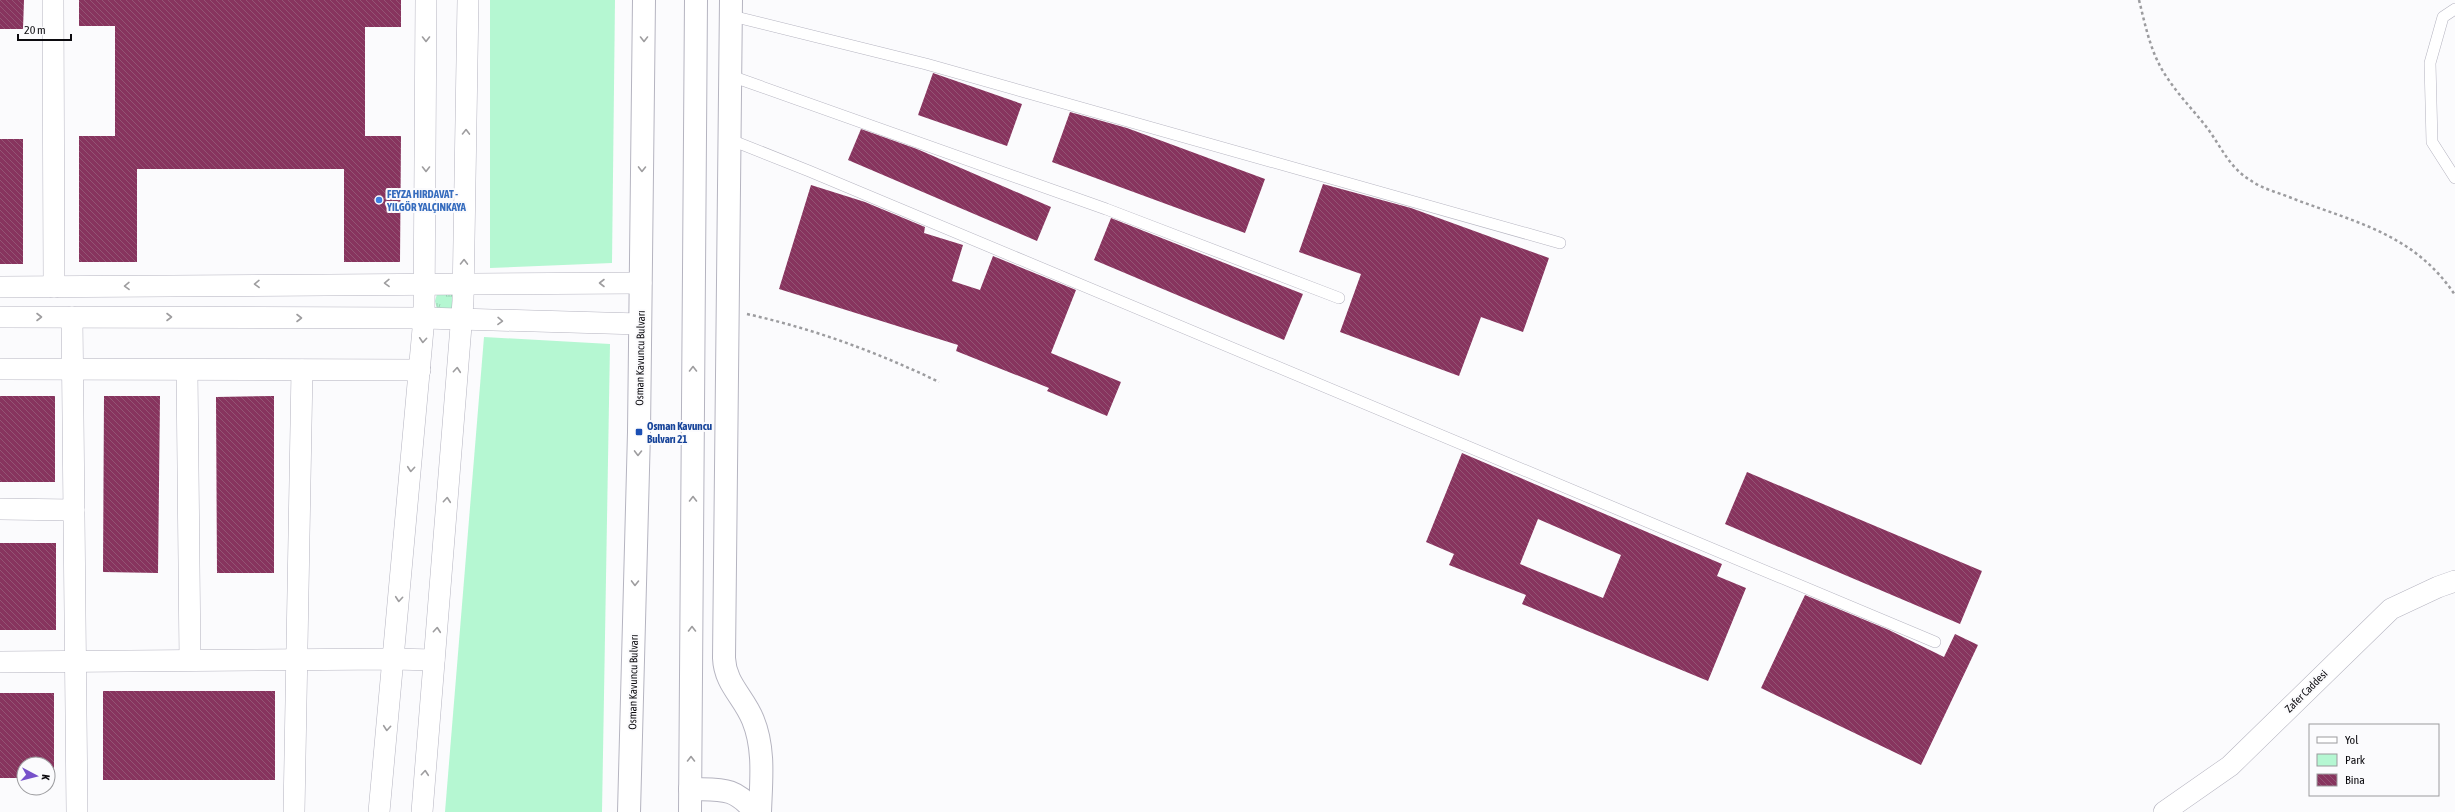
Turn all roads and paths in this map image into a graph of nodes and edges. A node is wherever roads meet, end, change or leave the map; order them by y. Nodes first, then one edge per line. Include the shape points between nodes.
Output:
1 (53, 0) edge
2 (426, 0) edge
3 (468, 0) edge
4 (644, 0) edge
5 (696, 0) edge
6 (2139, 0) edge
7 (732, 8) edge
8 (2455, 9) edge
9 (731, 76) junction
10 (731, 140) junction
11 (2455, 178) edge
12 (1560, 242) dead end
13 (426, 283) junction
14 (641, 283) junction
15 (464, 284) junction
16 (0, 287) edge
17 (54, 287) junction
18 (2455, 295) edge
19 (1339, 298) dead end
20 (729, 310) junction
21 (0, 317) edge
22 (72, 317) junction
23 (424, 318) junction
24 (461, 320) junction
25 (640, 324) junction
26 (0, 369) edge
27 (73, 369) junction
28 (187, 370) junction
29 (302, 370) junction
30 (420, 370) junction
31 (939, 382) dead end
32 (0, 509) edge
33 (74, 510) junction
34 (2455, 581) edge
35 (1935, 642) dead end
36 (393, 658) junction
37 (297, 659) junction
38 (190, 660) junction
39 (434, 660) junction
40 (76, 661) junction
41 (0, 662) edge
42 (761, 760) junction
43 (690, 789) junction
44 (729, 790) junction
45 (77, 812) edge
46 (294, 812) edge
47 (379, 812) edge
48 (422, 812) edge
49 (629, 812) edge
50 (690, 812) edge
51 (755, 812) edge
52 (760, 812) edge
53 (2164, 812) edge

1 - 17 street
2 -> 13 street
15 -> 3 street
4 -> 14 main road, Osman Kavuncu Bulvarı
43 -> 5 main road
6 - 18 path via 2150,44 2167,78 2238,171 2251,181 2400,241 2434,268
7 - 9 main road
7 - 12 lane
8 - 11 lane via 2443,17 2430,63 2432,142
9 - 10 main road
9 - 19 lane via 1106,208
10 - 20 main road
10 - 35 lane
13 - 15 street
13 -> 17 street
13 - 23 street
14 -> 15 street
14 - 25 main road, Osman Kavuncu Bulvarı
15 - 24 street
16 - 17 street
20 - 31 path via 808,329 846,342
20 - 42 main road via 724,668 731,686 753,720
21 -> 22 street
22 -> 23 street
22 - 27 street
23 - 24 street
23 -> 30 street
24 -> 25 street
39 -> 24 street
25 -> 49 main road, Osman Kavuncu Bulvarı
26 - 27 street
27 - 28 street
27 - 33 street
28 - 29 street
28 - 38 street
29 - 30 street
29 - 37 street
30 -> 36 street
32 - 33 street
33 - 40 street
34 - 53 street, Zafer Caddesi via 2438,586 2391,609 2230,766
36 - 37 street
36 - 39 street
36 -> 47 street
37 - 38 street
37 - 46 street
38 - 40 street
48 -> 39 street
40 - 41 street
40 - 45 street
42 - 44 main road via 747,778
42 - 52 main road
43 - 44 main road
43 - 50 main road
44 - 51 main road via 740,796

